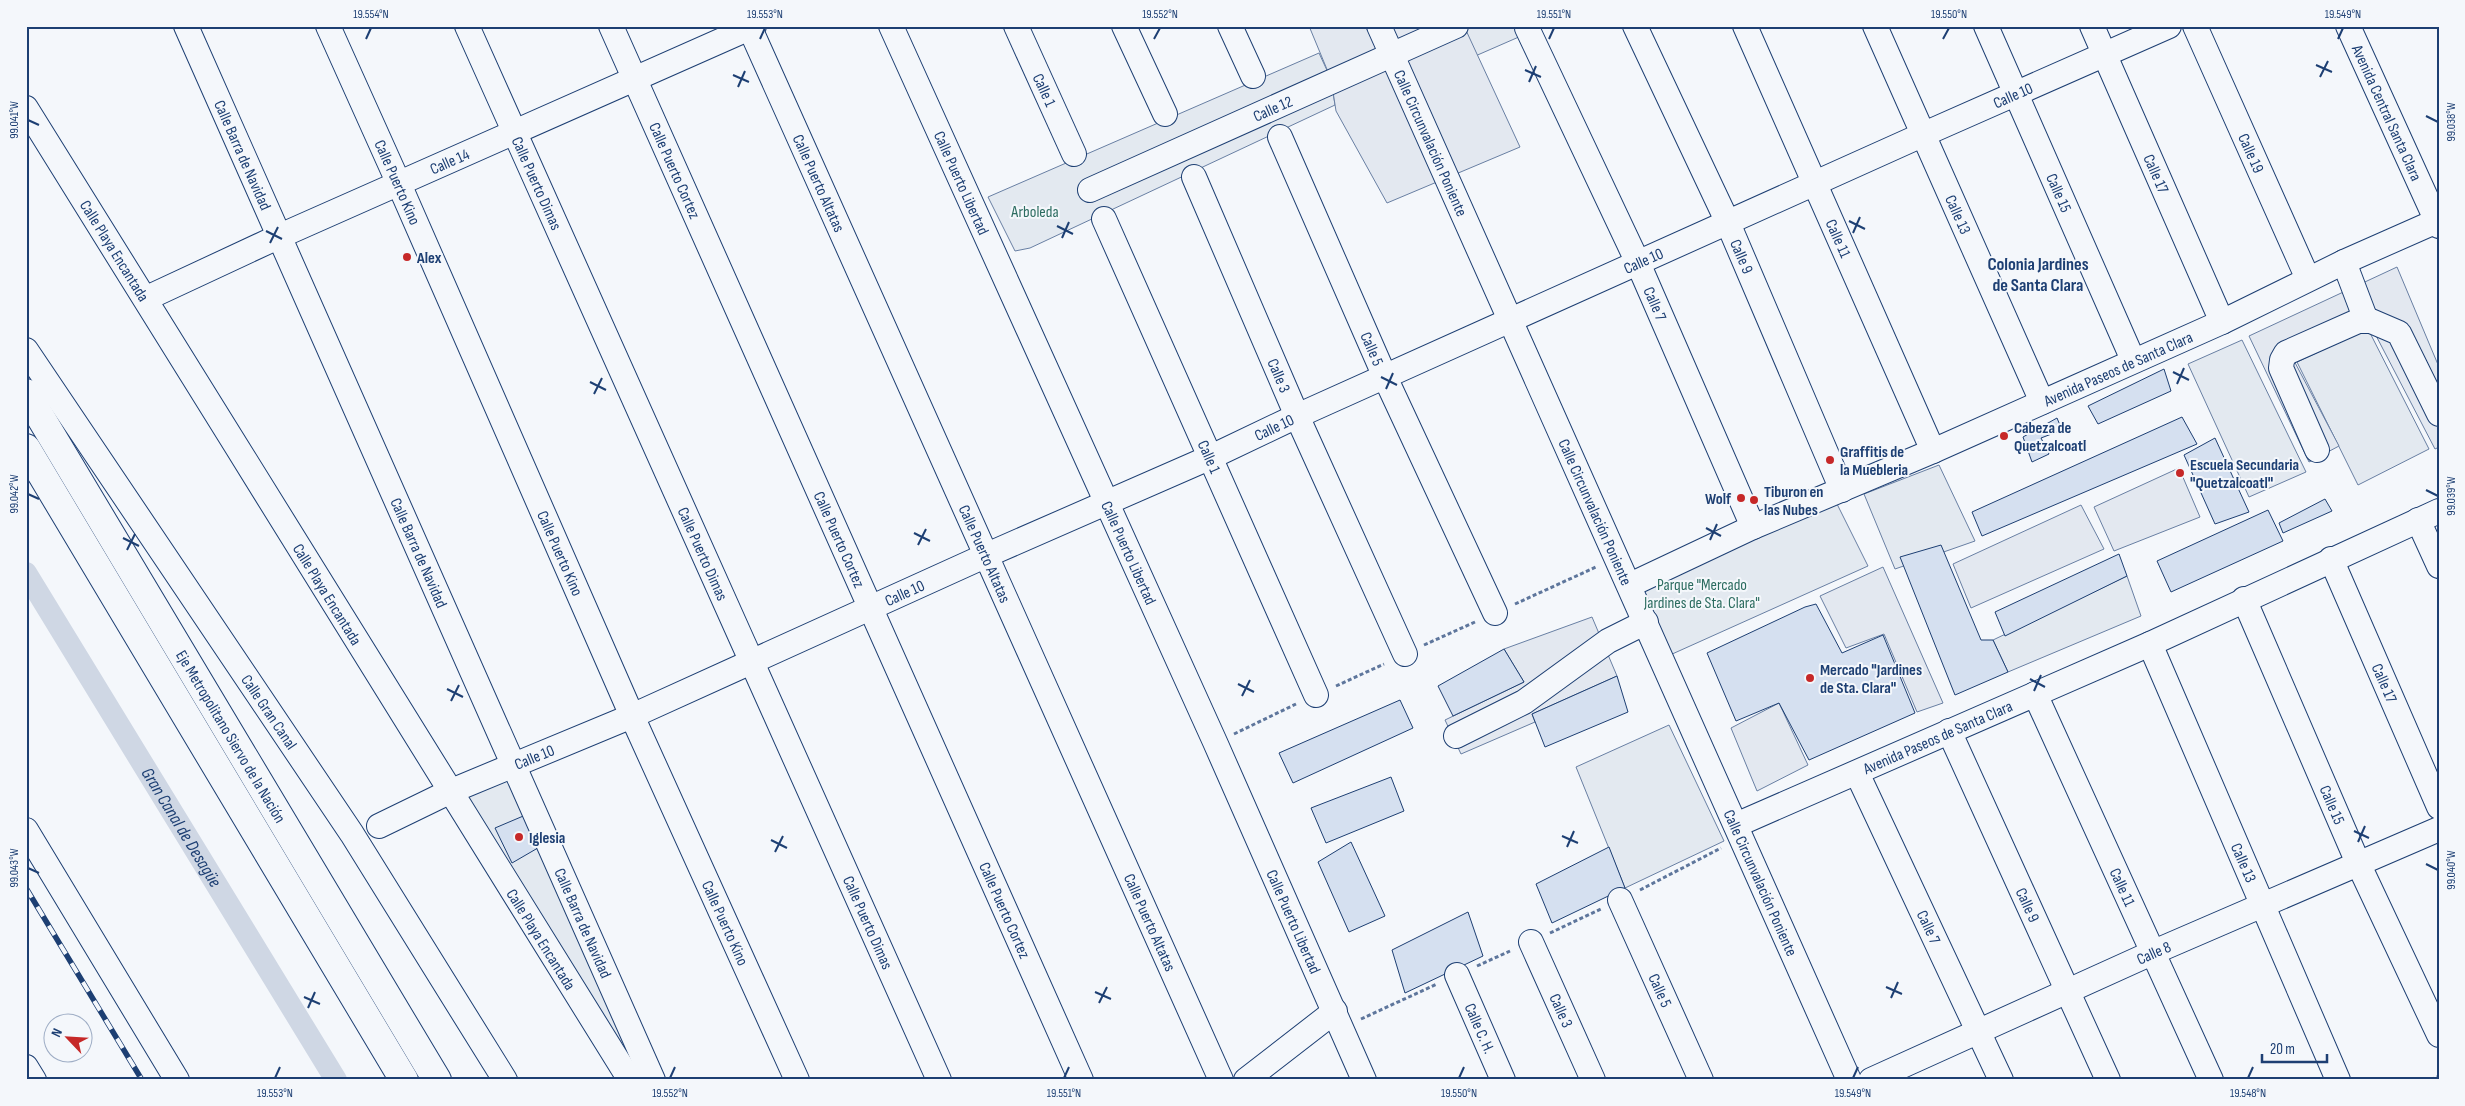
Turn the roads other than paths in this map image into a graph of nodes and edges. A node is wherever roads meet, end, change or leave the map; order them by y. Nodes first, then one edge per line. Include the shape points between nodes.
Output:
1 (186, 26) edge
2 (328, 26) edge
3 (467, 26) edge
4 (611, 26) edge
5 (891, 26) edge
6 (1016, 26) edge
7 (1124, 26) edge
8 (1230, 26) edge
9 (1378, 26) edge
10 (1456, 26) edge
11 (1635, 26) edge
12 (1745, 26) edge
13 (1875, 26) edge
14 (1986, 26) edge
15 (2092, 26) edge
16 (2169, 26) edge
17 (2195, 26) edge
18 (2348, 26) edge
19 (751, 27) edge
20 (1527, 28) dead end
21 (2104, 54) junction
22 (1392, 57) junction
23 (1253, 76) dead end
24 (635, 78) junction
25 (2016, 93) junction
26 (26, 108) edge
27 (1165, 114) dead end
28 (513, 132) junction
29 (1922, 135) junction
30 (1280, 137) dead end
31 (1074, 154) dead end
32 (1194, 178) dead end
33 (399, 184) junction
34 (1815, 184) junction
35 (1090, 190) dead end
36 (1104, 219) dead end
37 (2438, 222) edge
38 (1728, 223) junction
39 (280, 236) junction
40 (2344, 262) junction
41 (1638, 263) junction
42 (2308, 279) junction
43 (147, 298) junction
44 (2366, 320) junction
45 (1510, 321) junction
46 (2222, 322) junction
47 (26, 350) edge
48 (2133, 360) junction
49 (1385, 377) junction
50 (26, 393) edge
51 (2042, 402) junction
52 (2439, 414) edge
53 (1297, 416) junction
54 (26, 448) edge
55 (2317, 450) dead end
56 (1933, 451) junction
57 (1211, 457) junction
58 (1842, 490) junction
59 (1106, 503) junction
60 (2429, 516) edge
61 (1753, 527) junction
62 (987, 555) junction
63 (2331, 559) junction
64 (2439, 566) edge
65 (1630, 585) junction
66 (2244, 599) junction
67 (870, 607) junction
68 (1494, 613) dead end
69 (1646, 622) junction
70 (2150, 644) junction
71 (1405, 654) dead end
72 (753, 661) junction
73 (2036, 694) junction
74 (1316, 695) dead end
75 (632, 716) junction
76 (1949, 732) junction
77 (1456, 736) dead end
78 (514, 765) junction
79 (1857, 773) junction
80 (448, 792) junction
81 (2439, 807) edge
82 (379, 826) dead end
83 (1736, 826) junction
84 (2439, 829) edge
85 (26, 830) edge
86 (2358, 863) junction
87 (1620, 900) dead end
88 (2262, 905) junction
89 (1531, 942) dead end
90 (2154, 952) junction
91 (1457, 974) dead end
92 (2067, 991) junction
93 (1336, 1011) junction
94 (1980, 1032) junction
95 (2439, 1035) edge
96 (413, 1040) junction
97 (26, 1067) edge
98 (34, 1080) edge
99 (178, 1080) edge
100 (404, 1080) edge
101 (437, 1080) edge
102 (453, 1080) edge
103 (505, 1080) edge
104 (630, 1080) edge
105 (653, 1080) edge
106 (797, 1080) edge
107 (939, 1080) edge
108 (1081, 1080) edge
109 (1221, 1080) edge
110 (1246, 1080) edge
111 (1364, 1080) edge
112 (1504, 1080) edge
113 (1593, 1080) edge
114 (1701, 1080) edge
115 (1849, 1080) edge
116 (1871, 1080) edge
117 (2001, 1080) edge
118 (2108, 1080) edge
119 (2211, 1080) edge
120 (2338, 1080) edge

1 - 39 street, Calle Barra de Navidad
2 - 33 street, Calle Puerto Kino
3 - 28 street, Calle Puerto Dimas
4 - 24 street, Calle Puerto Cortez
5 - 59 street, Calle Puerto Libertad
6 - 31 street, Calle 1
7 - 27 street
8 - 23 street
9 - 22 street, Calle Circunvalación Poniente
10 - 22 street, Calle 12
11 - 38 street, Calle 9
12 - 34 street, Calle 11
13 - 29 street, Calle 13
14 - 25 street, Calle 15
15 - 21 street, Calle 17
16 - 21 street, Calle 10
17 - 42 street, Calle 19
18 - 37 street, Avenida Central Santa Clara
19 - 24 street, Calle 14
19 - 62 street, Calle Puerto Altatas
20 - 41 street, Calle 7
21 - 25 street, Calle 10
21 - 46 street, Calle 17
22 - 35 street, Calle 12
22 - 45 street, Calle Circunvalación Poniente
24 - 28 street, Calle 14
24 - 67 street, Calle Puerto Cortez
25 - 29 street, Calle 10
25 - 48 street, Calle 15
26 - 43 street, Calle Playa Encantada
28 - 33 street, Calle 14
28 - 72 street, Calle Puerto Dimas
29 - 34 street, Calle 10
29 - 51 street, Calle 13
30 - 49 street, Calle 5
32 - 53 street, Calle 3
33 - 39 street, Calle 14
33 - 75 street, Calle Puerto Kino
34 - 38 street, Calle 10
34 - 56 street, Calle 11
36 - 57 street, Calle 1
37 - 40 street, Avenida Paseos de Santa Clara
38 - 41 street, Calle 10
38 - 58 street, Calle 9
39 - 43 street, Calle 14
39 - 78 street, Calle Barra de Navidad
40 - 42 street, Avenida Paseos de Santa Clara
40 - 44 street
41 - 45 street, Calle 10
41 - 61 street, Calle 7
42 - 46 street, Avenida Paseos de Santa Clara
43 - 80 street, Calle Playa Encantada
44 - 52 street via 2402,337
44 - 55 street via 2286,353 2282,360 2281,368
45 - 49 street, Calle 10
45 - 65 street, Calle Circunvalación Poniente
46 - 48 street, Avenida Paseos de Santa Clara
47 - 103 street, Calle Gran Canal via 352,834
48 - 51 street, Avenida Paseos de Santa Clara
49 - 53 street, Calle 10
49 - 68 street, Calle 5
50 - 96 highway, Eje Metropolitano Siervo de la Nación
51 - 56 street, Avenida Paseos de Santa Clara
53 - 57 street, Calle 10
53 - 71 street, Calle 3
54 - 100 highway, Eje Metropolitano Siervo de la Nación
56 - 58 street, Avenida Paseos de Santa Clara
57 - 59 street, Calle 10
57 - 74 street, Calle 1
58 - 61 street, Avenida Paseos de Santa Clara
59 - 62 street, Calle 10
59 - 93 street, Calle Puerto Libertad
60 - 63 street, Avenida Paseos de Santa Clara
60 - 64 street
61 - 65 street, Avenida Paseos de Santa Clara
62 - 67 street, Calle 10
62 - 109 street, Calle Puerto Altatas
63 - 66 street, Avenida Paseos de Santa Clara
63 - 81 street, Calle 17
65 - 69 street, Calle Circunvalación Poniente
66 - 70 street, Avenida Paseos de Santa Clara
66 - 86 street, Calle 15
67 - 72 street, Calle 10
67 - 108 street, Calle Puerto Cortez
69 - 77 street via 1608,641 1524,702
69 - 83 street, Calle Circunvalación Poniente
70 - 73 street, Avenida Paseos de Santa Clara
70 - 88 street, Calle 13
72 - 75 street, Calle 10
72 - 107 street, Calle Puerto Dimas
73 - 76 street, Avenida Paseos de Santa Clara
73 - 90 street, Calle 11
75 - 78 street, Calle 10
75 - 106 street, Calle Puerto Kino
76 - 79 street, Avenida Paseos de Santa Clara
76 - 92 street, Calle 9
78 - 80 street, Calle 10
78 - 105 street, Calle Barra de Navidad
79 - 83 street, Avenida Paseos de Santa Clara
79 - 94 street, Calle 7
80 - 82 street, Calle 10
80 - 104 street, Calle Playa Encantada
83 - 115 street, Calle Circunvalación Poniente
84 - 86 street, Calle 8
85 - 99 street
86 - 88 street, Calle 8
86 - 95 street, Calle 15
87 - 114 street, Calle 5
88 - 90 street, Calle 8
88 - 120 street, Calle 13
89 - 113 street, Calle 3
90 - 92 street, Calle 8
90 - 119 street, Calle 11
91 - 112 street, Calle C. H.
92 - 94 street, Calle 8
92 - 118 street, Calle 9
93 - 110 street
93 - 111 street, Calle Puerto Libertad
94 - 116 street, Calle 8
94 - 117 street, Calle 7
96 - 101 highway, Eje Metropolitano Siervo de la Nación
96 - 102 highway
97 - 98 street

